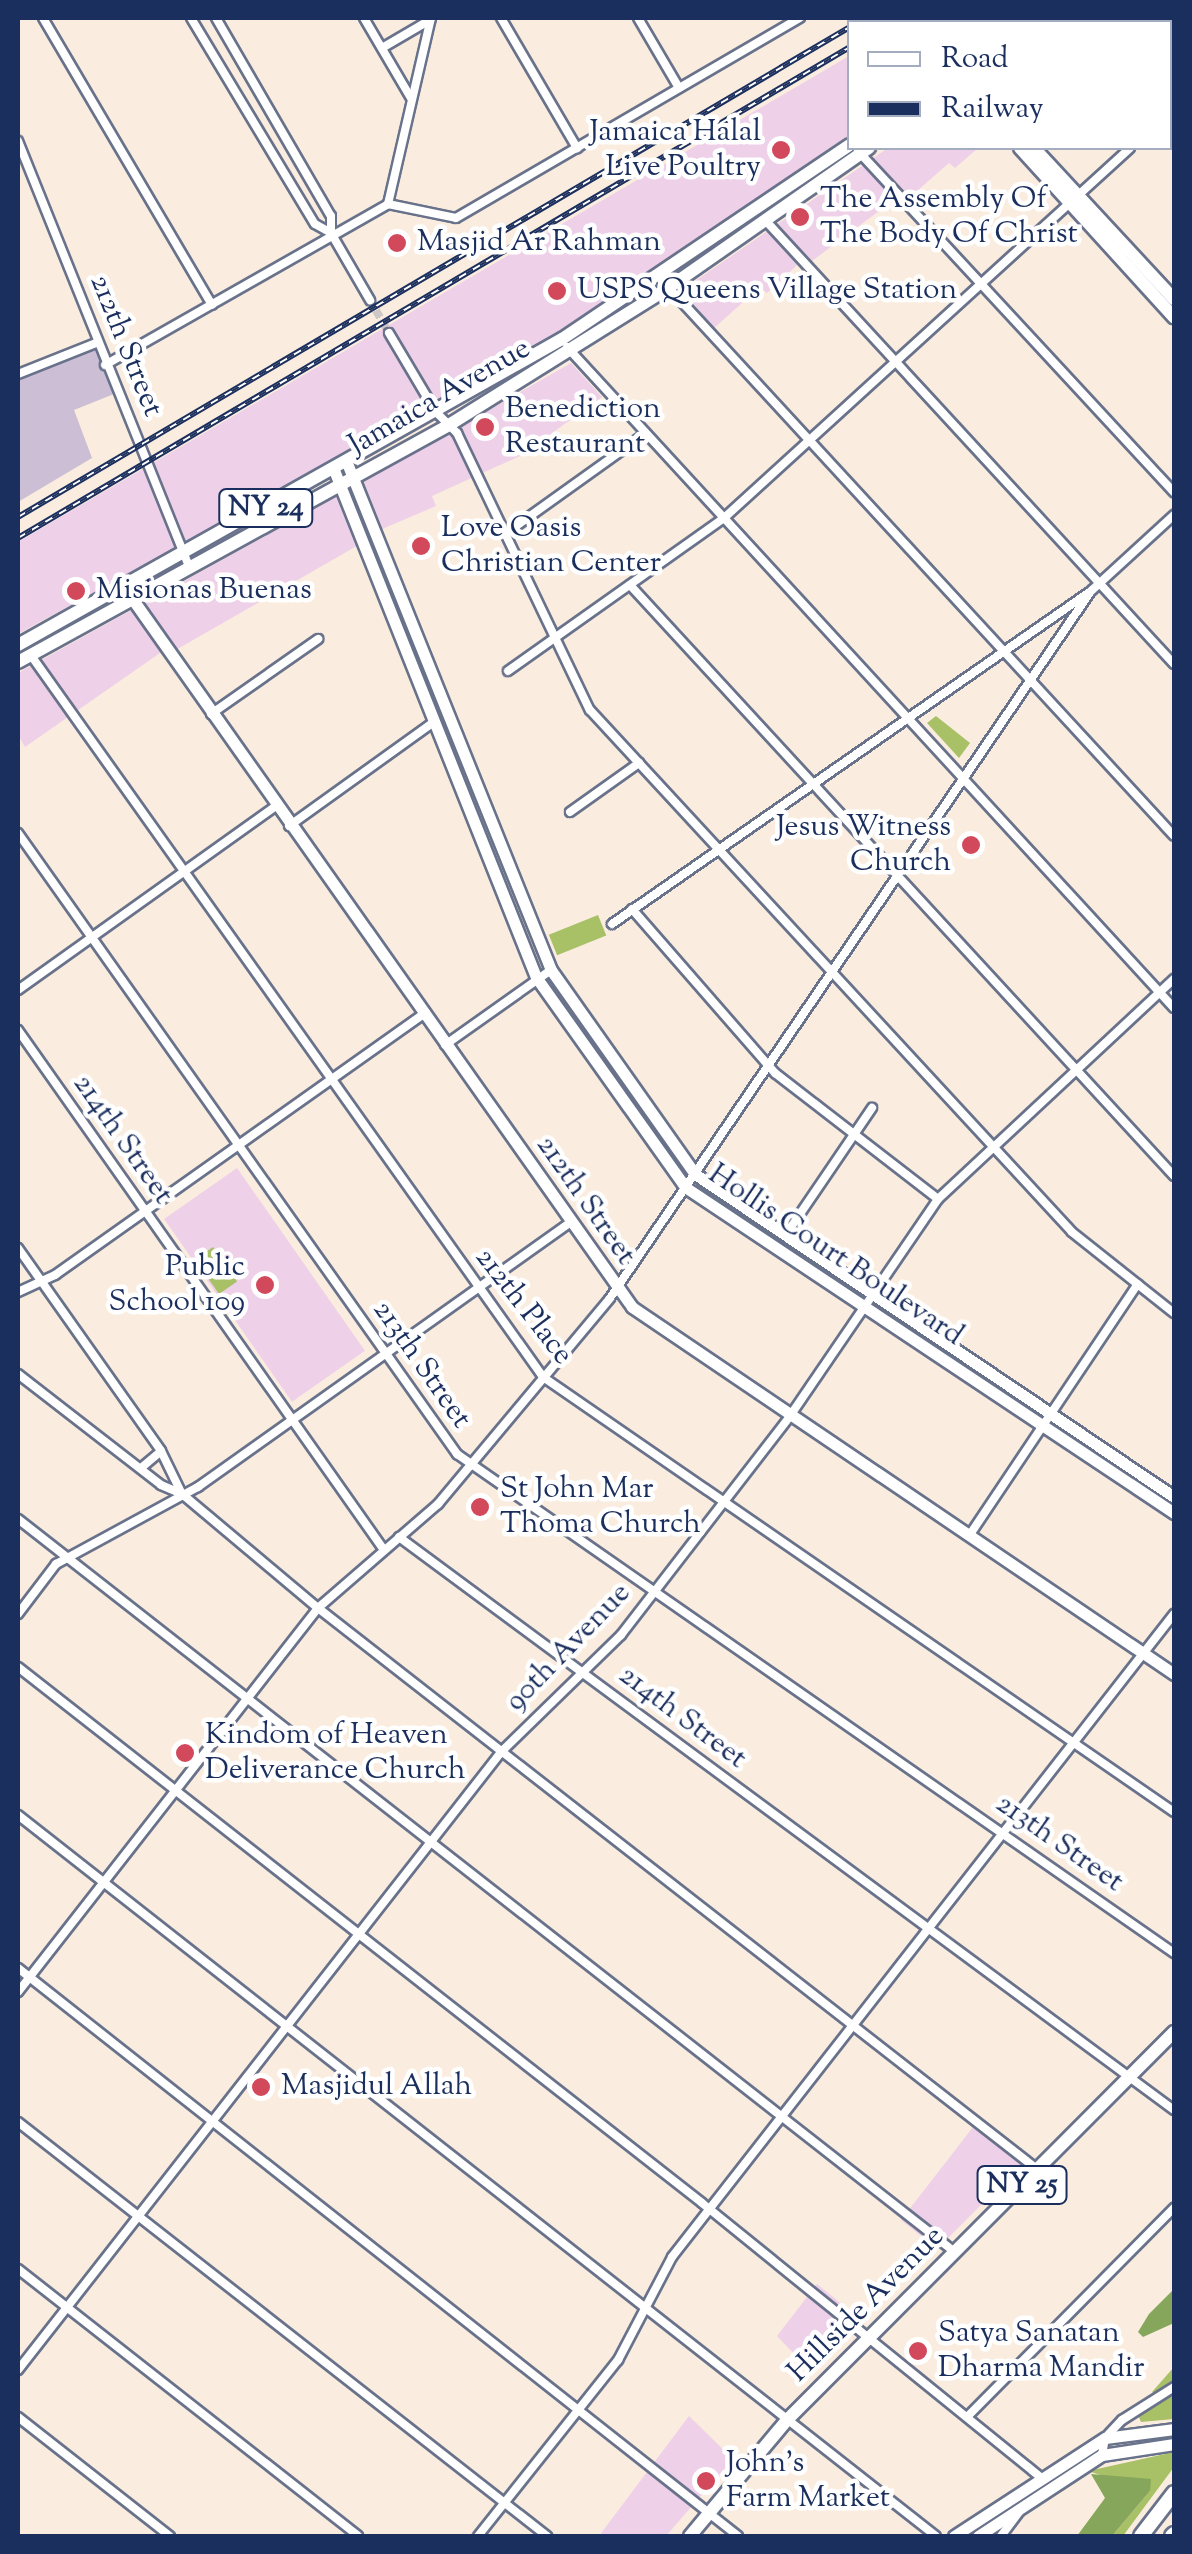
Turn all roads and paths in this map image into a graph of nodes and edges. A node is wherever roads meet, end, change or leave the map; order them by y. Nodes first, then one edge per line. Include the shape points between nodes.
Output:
1 (42, 18) edge
2 (191, 18) edge
3 (216, 18) edge
4 (364, 18) edge
5 (501, 18) edge
6 (638, 18) edge
7 (776, 18) edge
8 (800, 18) edge
9 (430, 19) edge
10 (782, 28) junction
11 (382, 48) junction
12 (679, 88) junction
13 (411, 98) junction
14 (18, 141) edge
15 (293, 148) junction
16 (577, 148) junction
17 (855, 150) edge
18 (860, 150) edge
19 (1022, 150) edge
20 (1036, 150) edge
21 (1128, 150) edge
22 (276, 159) junction
23 (1074, 199) junction
24 (388, 204) junction
25 (760, 215) junction
26 (330, 234) junction
27 (658, 276) junction
28 (982, 283) junction
29 (668, 288) junction
30 (1174, 299) edge
31 (370, 300) tunnel mouth
32 (212, 305) junction
33 (1174, 317) edge
34 (389, 332) tunnel mouth
35 (96, 343) junction
36 (565, 345) junction
37 (897, 362) junction
38 (105, 365) junction
39 (18, 374) edge
40 (436, 412) junction
41 (449, 425) junction
42 (646, 434) junction
43 (811, 441) junction
44 (347, 462) junction
45 (334, 470) junction
46 (354, 478) junction
47 (340, 485) junction
48 (1174, 492) edge
49 (1174, 515) edge
50 (724, 518) junction
51 (506, 534) junction
52 (184, 553) junction
53 (190, 568) junction
54 (1100, 583) junction
55 (630, 585) junction
56 (400, 590) junction
57 (1091, 590) junction
58 (128, 593) junction
59 (383, 597) junction
60 (556, 637) junction
61 (318, 640) dead end
62 (23, 648) edge
63 (1003, 652) junction
64 (426, 654) junction
65 (410, 661) junction
66 (18, 662) edge
67 (1174, 664) edge
68 (508, 671) dead end
69 (1028, 677) junction
70 (211, 714) junction
71 (449, 716) junction
72 (908, 718) junction
73 (434, 721) junction
74 (639, 763) junction
75 (961, 776) junction
76 (813, 786) junction
77 (487, 804) junction
78 (276, 807) junction
79 (468, 812) junction
80 (570, 812) dead end
81 (288, 826) junction
82 (18, 833) edge
83 (1174, 836) edge
84 (719, 850) junction
85 (182, 873) junction
86 (896, 874) junction
87 (520, 889) junction
88 (504, 898) junction
89 (632, 910) junction
90 (612, 924) dead end
91 (91, 937) junction
92 (552, 970) junction
93 (830, 971) junction
94 (536, 977) junction
95 (1174, 979) edge
96 (18, 990) edge
97 (1160, 992) junction
98 (1174, 1008) edge
99 (423, 1014) junction
100 (18, 1030) edge
101 (600, 1039) junction
102 (445, 1045) junction
103 (588, 1049) junction
104 (767, 1065) junction
105 (1076, 1070) junction
106 (330, 1081) junction
107 (872, 1108) dead end
108 (650, 1110) junction
109 (638, 1120) junction
110 (852, 1134) junction
111 (238, 1146) junction
112 (992, 1147) junction
113 (695, 1174) junction
114 (1174, 1176) edge
115 (685, 1187) junction
116 (938, 1199) junction
117 (144, 1212) junction
118 (570, 1223) junction
119 (786, 1234) junction
120 (18, 1248) edge
121 (778, 1248) junction
122 (40, 1280) junction
123 (1138, 1284) junction
124 (616, 1288) junction
125 (477, 1290) junction
126 (18, 1292) edge
127 (872, 1293) junction
128 (863, 1307) junction
129 (1174, 1313) edge
130 (931, 1342) junction
131 (386, 1354) junction
132 (18, 1374) edge
133 (542, 1377) junction
134 (790, 1416) junction
135 (1047, 1419) junction
136 (292, 1420) junction
137 (161, 1451) junction
138 (1118, 1458) junction
139 (472, 1463) junction
140 (141, 1468) junction
141 (1111, 1470) junction
142 (182, 1494) junction
143 (1168, 1498) edge
144 (723, 1502) junction
145 (1174, 1513) edge
146 (18, 1519) edge
147 (970, 1536) junction
148 (399, 1537) junction
149 (384, 1550) junction
150 (67, 1558) junction
151 (656, 1588) junction
152 (318, 1608) junction
153 (18, 1614) edge
154 (1174, 1614) edge
155 (1147, 1655) junction
156 (18, 1667) edge
157 (582, 1672) junction
158 (1174, 1674) edge
159 (247, 1698) junction
160 (1076, 1744) junction
161 (502, 1750) junction
162 (175, 1791) junction
163 (1174, 1812) edge
164 (18, 1814) edge
165 (1005, 1833) junction
166 (430, 1842) junction
167 (103, 1882) junction
168 (929, 1929) junction
169 (358, 1933) junction
170 (1174, 1953) edge
171 (18, 1968) edge
172 (29, 1977) junction
173 (18, 1992) edge
174 (852, 2025) junction
175 (287, 2026) junction
176 (1174, 2032) edge
177 (1130, 2077) junction
178 (1174, 2110) edge
179 (781, 2116) junction
180 (213, 2121) junction
181 (18, 2122) edge
182 (1038, 2170) junction
183 (709, 2208) junction
184 (1174, 2208) edge
185 (138, 2216) junction
186 (955, 2252) junction
187 (18, 2269) edge
188 (646, 2306) junction
189 (68, 2309) junction
190 (870, 2338) junction
191 (18, 2370) edge
192 (1174, 2387) edge
193 (579, 2407) junction
194 (968, 2416) junction
195 (18, 2417) edge
196 (788, 2419) junction
197 (1174, 2429) edge
198 (1105, 2438) junction
199 (1174, 2444) edge
200 (1102, 2456) junction
201 (1046, 2482) junction
202 (1174, 2493) edge
203 (504, 2502) junction
204 (1023, 2505) junction
205 (709, 2512) junction
206 (170, 2536) edge
207 (358, 2536) edge
208 (478, 2536) edge
209 (547, 2536) edge
210 (690, 2536) edge
211 (738, 2536) edge
212 (936, 2536) edge
213 (954, 2536) edge
214 (978, 2536) edge
215 (1001, 2536) edge
216 (1141, 2536) edge

1 - 32 street
2 - 22 street
3 - 15 street
4 - 11 street
5 - 16 street
6 - 12 street
7 - 10 street
8 - 10 street
9 - 11 street
9 - 13 street
10 - 12 street
11 - 13 street
12 - 16 street
13 - 24 street
14 - 35 street, 212th Street
15 - 22 street
15 - 26 street via 331,216
16 - 24 street via 456,218
17 - 25 main road, Jamaica Avenue
18 - 28 street
19 - 23 main road
20 - 23 main road
21 - 23 street
22 - 26 street via 315,224
23 - 28 street
23 - 30 main road
23 - 33 main road
24 - 26 street
25 - 27 main road, Jamaica Avenue
25 - 29 main road, Jamaica Avenue
25 - 37 street
26 - 31 street
26 - 32 street
27 - 29 street
27 - 36 main road, Jamaica Avenue
28 - 37 street
28 - 48 street
29 - 36 main road, Jamaica Avenue
29 - 43 street
32 - 38 street
34 - 40 street
35 - 38 street, 212th Street
35 - 39 street
36 - 40 main road, Jamaica Avenue
36 - 41 main road, Jamaica Avenue
36 - 42 street
37 - 43 street
37 - 54 street
38 - 52 street, 212th Street
40 - 41 street
40 - 44 main road, Jamaica Avenue
41 - 46 main road, Jamaica Avenue
41 - 51 street
42 - 50 street
42 - 51 street
43 - 50 street
43 - 63 street
44 - 45 main road, Jamaica Avenue / NY 24
44 - 46 main road, Hollis Court Boulevard / NY 24
45 - 47 main road, Hollis Court Boulevard
45 - 52 main road, Jamaica Avenue / NY 24
46 - 47 main road, Jamaica Avenue
46 - 56 main road, Hollis Court Boulevard / NY 24
47 - 53 main road, Jamaica Avenue
47 - 59 main road, Hollis Court Boulevard
49 - 54 street
50 - 55 street
50 - 72 street
51 - 60 street
52 - 53 street, 212th Street
52 - 58 main road, Jamaica Avenue / NY 24
53 - 58 main road, Jamaica Avenue
54 - 57 street
54 - 67 street
55 - 60 street
55 - 76 street
56 - 59 main road
56 - 64 main road, Hollis Court Boulevard / NY 24
57 - 63 street
57 - 69 street
58 - 62 main road, Jamaica Avenue / NY 24
58 - 70 main road, 212th Street
59 - 65 main road, Hollis Court Boulevard
60 - 68 street
60 - 74 street via 590,710
61 - 70 street
62 - 66 main road, Jamaica Avenue / NY 24
62 - 85 street, 212th Place
63 - 69 street
63 - 72 street
64 - 65 main road
64 - 71 main road, Hollis Court Boulevard / NY 24
65 - 73 main road, Hollis Court Boulevard
69 - 75 street
69 - 83 street
70 - 78 main road, 212th Street
71 - 73 street
71 - 77 main road, Hollis Court Boulevard / NY 24
72 - 75 street
72 - 76 street
73 - 79 main road, Hollis Court Boulevard
73 - 81 street
74 - 80 street
74 - 84 street
75 - 86 street
75 - 97 street
76 - 84 street
76 - 86 street
77 - 79 main road
77 - 87 main road, Hollis Court Boulevard / NY 24
78 - 81 main road, 212th Street
78 - 85 street
79 - 88 main road, Hollis Court Boulevard
81 - 99 main road, 212th Street
82 - 91 street, 213th Street
84 - 89 street
84 - 93 street
85 - 91 street
85 - 106 street, 212th Place
86 - 93 street
86 - 105 street
87 - 88 main road
87 - 92 main road, Hollis Court Boulevard / NY 24
88 - 94 main road, Hollis Court Boulevard
89 - 90 street
89 - 104 street
91 - 96 street
91 - 111 street, 213th Street
92 - 94 street
92 - 101 main road, Hollis Court Boulevard / NY 24
93 - 104 street
93 - 112 street
94 - 102 street
94 - 103 main road, Hollis Court Boulevard
95 - 97 street, 90th Avenue
97 - 98 street
97 - 105 street, 90th Avenue
99 - 102 main road, 212th Street
99 - 106 street
100 - 117 street, 214th Street
101 - 103 main road
101 - 108 main road, Hollis Court Boulevard / NY 24
102 - 118 main road, 212th Street
103 - 109 main road, Hollis Court Boulevard
104 - 110 street
104 - 113 street
105 - 112 street, 90th Avenue
105 - 114 street
106 - 111 street
106 - 125 street, 212th Place
107 - 110 street
108 - 109 main road
108 - 113 main road, Hollis Court Boulevard / NY 24
109 - 115 main road, Hollis Court Boulevard
110 - 116 street
110 - 119 street
111 - 117 street
111 - 131 street, 213th Street
112 - 116 street, 90th Avenue
112 - 123 street via 1072,1232
113 - 115 street
113 - 119 main road, Hollis Court Boulevard / NY 24
115 - 121 main road, Hollis Court Boulevard
115 - 124 street
116 - 127 street, 90th Avenue
117 - 122 street
117 - 136 street, 214th Street
118 - 124 main road, 212th Street
118 - 125 street
119 - 121 street
119 - 127 main road, Hollis Court Boulevard / NY 24
120 - 122 street
121 - 128 main road, Hollis Court Boulevard
122 - 126 street
122 - 137 street
123 - 129 street
123 - 135 street
124 - 133 street
124 - 134 main road, 212th Street via 632,1307
125 - 131 street
125 - 133 street, 212th Place
127 - 128 street, 90th Avenue
127 - 130 main road, Hollis Court Boulevard / NY 24
128 - 130 main road, Hollis Court Boulevard
128 - 134 street, 90th Avenue
130 - 135 main road, Hollis Court Boulevard / NY 24
131 - 136 street
131 - 139 street, 213th Street via 457,1454
132 - 140 street
133 - 139 street
133 - 144 street, 212th Place
134 - 144 street, 90th Avenue
134 - 147 main road, 212th Street
135 - 138 main road, Hollis Court Boulevard / NY 24
135 - 141 main road, Hollis Court Boulevard
135 - 147 street
136 - 142 street
136 - 149 street, 214th Street
137 - 140 street
137 - 142 street
138 - 141 main road
138 - 143 main road, Hollis Court Boulevard / NY 24
139 - 148 street
139 - 151 street, 213th Street
140 - 142 street
141 - 143 main road, Hollis Court Boulevard
142 - 150 street
142 - 152 street
143 - 145 main road, Hollis Court Boulevard
144 - 151 street, 90th Avenue
144 - 160 street, 212th Place
146 - 150 street
147 - 155 main road, 212th Street
148 - 149 street
148 - 157 street, 214th Street
149 - 152 street
150 - 153 street
150 - 159 street
151 - 157 street, 90th Avenue
151 - 165 street, 213th Street
152 - 159 street
152 - 161 street
154 - 155 street
155 - 158 main road, 212th Street
155 - 160 street
156 - 162 street
157 - 161 street, 90th Avenue
157 - 168 street, 214th Street
159 - 162 street
159 - 166 street
160 - 163 street, 212th Place
160 - 165 street
161 - 166 street, 90th Avenue
161 - 174 street
162 - 167 street
162 - 169 street
164 - 167 street
165 - 168 street
165 - 170 street, 213th Street
166 - 169 street, 90th Avenue
166 - 179 street
167 - 172 street
167 - 175 street
168 - 174 street
168 - 177 street, 214th Street
169 - 175 street, 90th Avenue
169 - 183 street
171 - 172 street
172 - 173 street
172 - 180 street
174 - 179 street
174 - 182 street
175 - 180 street, 90th Avenue
175 - 188 street
176 - 177 main road, Hillside Avenue / NY 25
177 - 178 street, 214th Street
177 - 182 main road, Hillside Avenue / NY 25
179 - 183 street
179 - 186 street
180 - 185 street, 90th Avenue
180 - 193 street
181 - 185 street
182 - 186 main road, Hillside Avenue / NY 25
183 - 188 street
183 - 190 street
184 - 194 street
185 - 189 street, 90th Avenue
185 - 203 street
186 - 190 main road, Hillside Avenue / NY 25
187 - 189 street
188 - 193 street via 618,2360
188 - 196 street
189 - 191 street, 90th Avenue
189 - 207 street
190 - 194 street
190 - 196 main road, Hillside Avenue / NY 25
192 - 198 street
193 - 203 street
193 - 205 street
194 - 201 street
195 - 206 street
196 - 205 main road, Hillside Avenue / NY 25
196 - 212 street
197 - 198 main road
198 - 200 street
198 - 201 main road
199 - 200 main road
200 - 201 main road
201 - 204 main road
201 - 213 main road
202 - 216 highway
203 - 208 street
203 - 209 street
204 - 214 main road
204 - 215 street
205 - 210 main road, Hillside Avenue / NY 25
205 - 211 street

